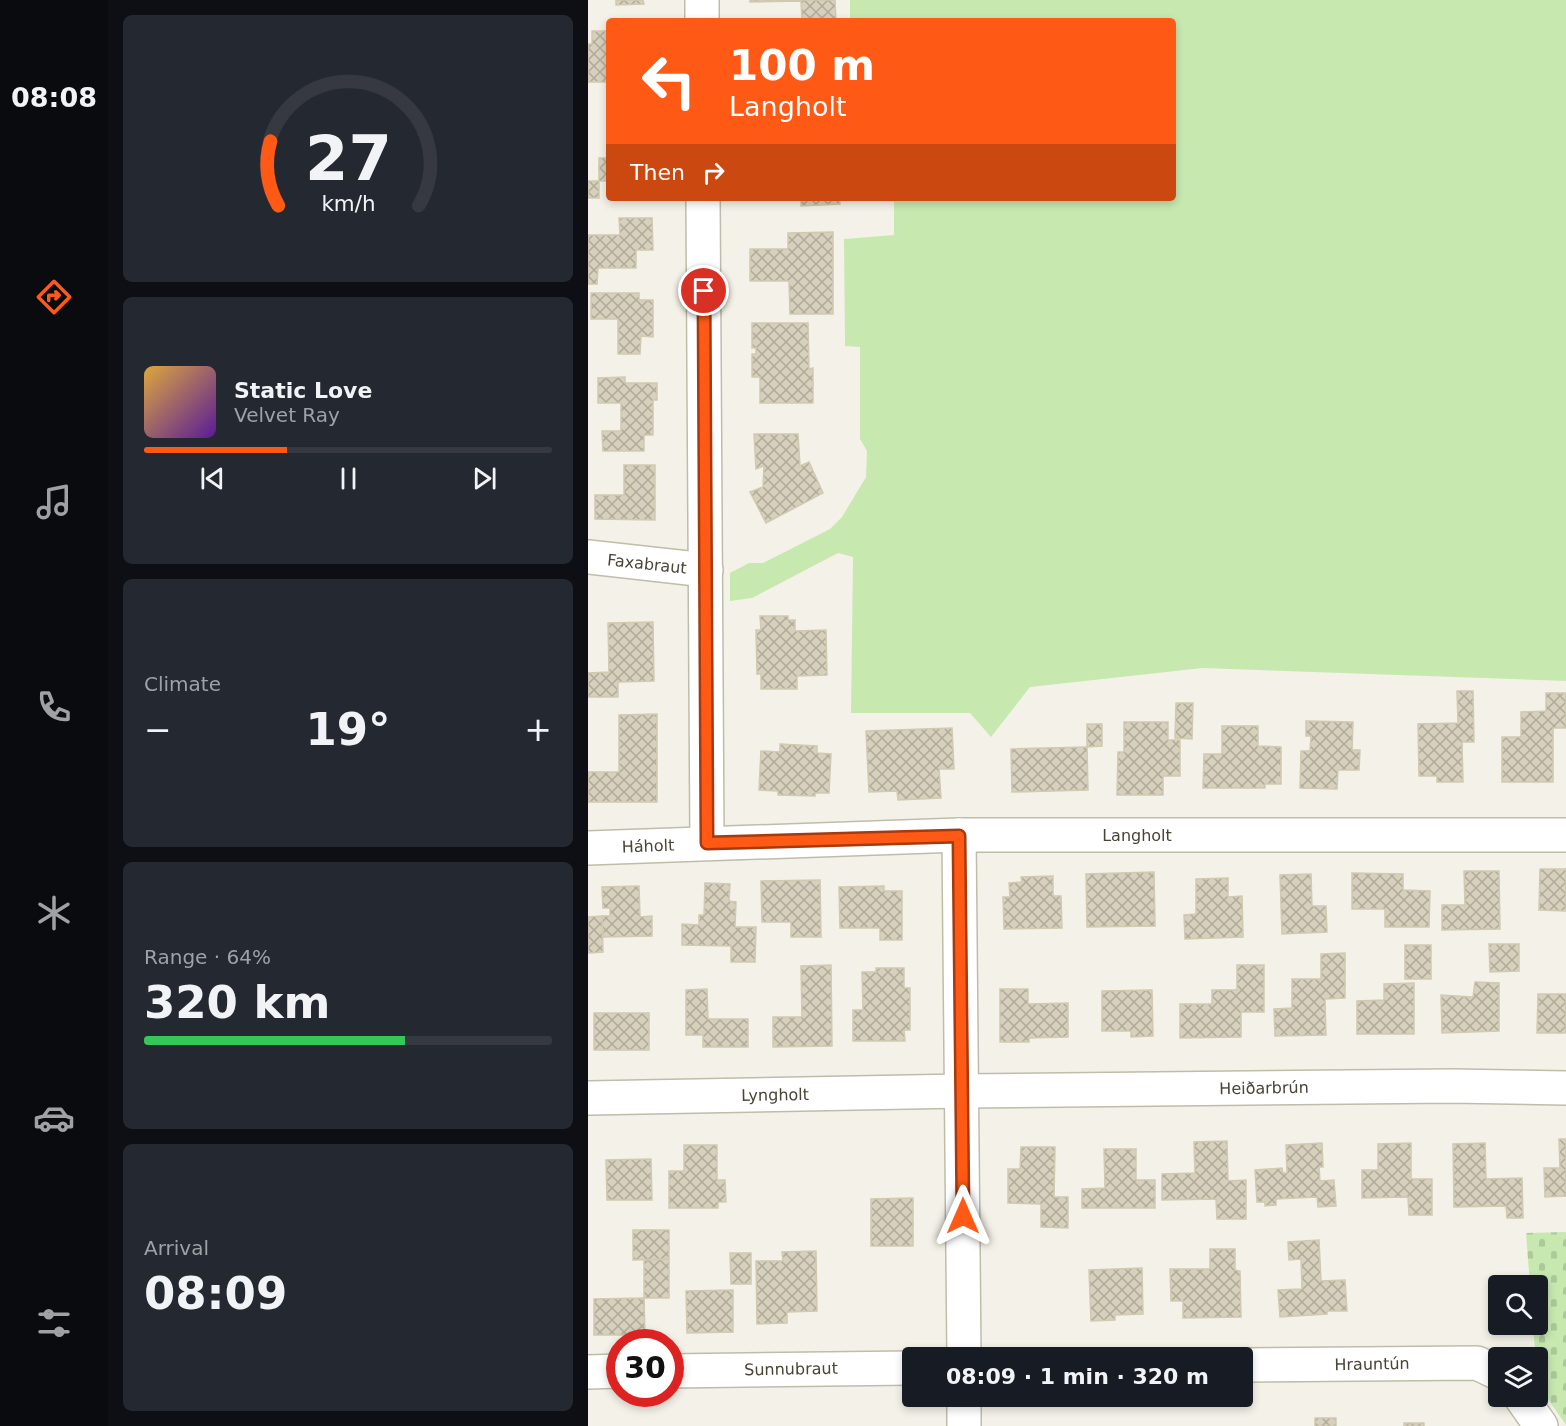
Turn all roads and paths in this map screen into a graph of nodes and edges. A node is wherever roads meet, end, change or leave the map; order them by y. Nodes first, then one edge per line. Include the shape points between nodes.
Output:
1 (702, 0) edge
2 (702, 18) edge
3 (703, 201) edge
4 (588, 557) edge
5 (706, 570) junction
6 (959, 836) junction
7 (1566, 836) edge
8 (707, 843) junction
9 (588, 848) edge
10 (1566, 1088) edge
11 (962, 1091) junction
12 (588, 1098) edge
13 (964, 1347) edge
14 (1253, 1365) edge
15 (902, 1368) edge
16 (1488, 1368) edge
17 (606, 1371) edge
18 (684, 1371) edge
19 (588, 1372) edge
20 (964, 1407) edge
21 (1528, 1407) edge
22 (964, 1426) edge
23 (1541, 1426) edge

1 - 2 street
3 - 5 street
4 - 5 street, Faxabraut
5 - 8 street
6 - 7 street, Langholt
6 - 8 street, Langholt
6 - 11 street
8 - 9 street, Háholt
10 - 11 street, Heiðarbrún
11 - 12 street, Lyngholt
11 - 13 street
14 - 16 street, Hrauntún via 1477,1363
15 - 18 street, Sunnubraut
17 - 19 street
20 - 22 street
21 - 23 street

